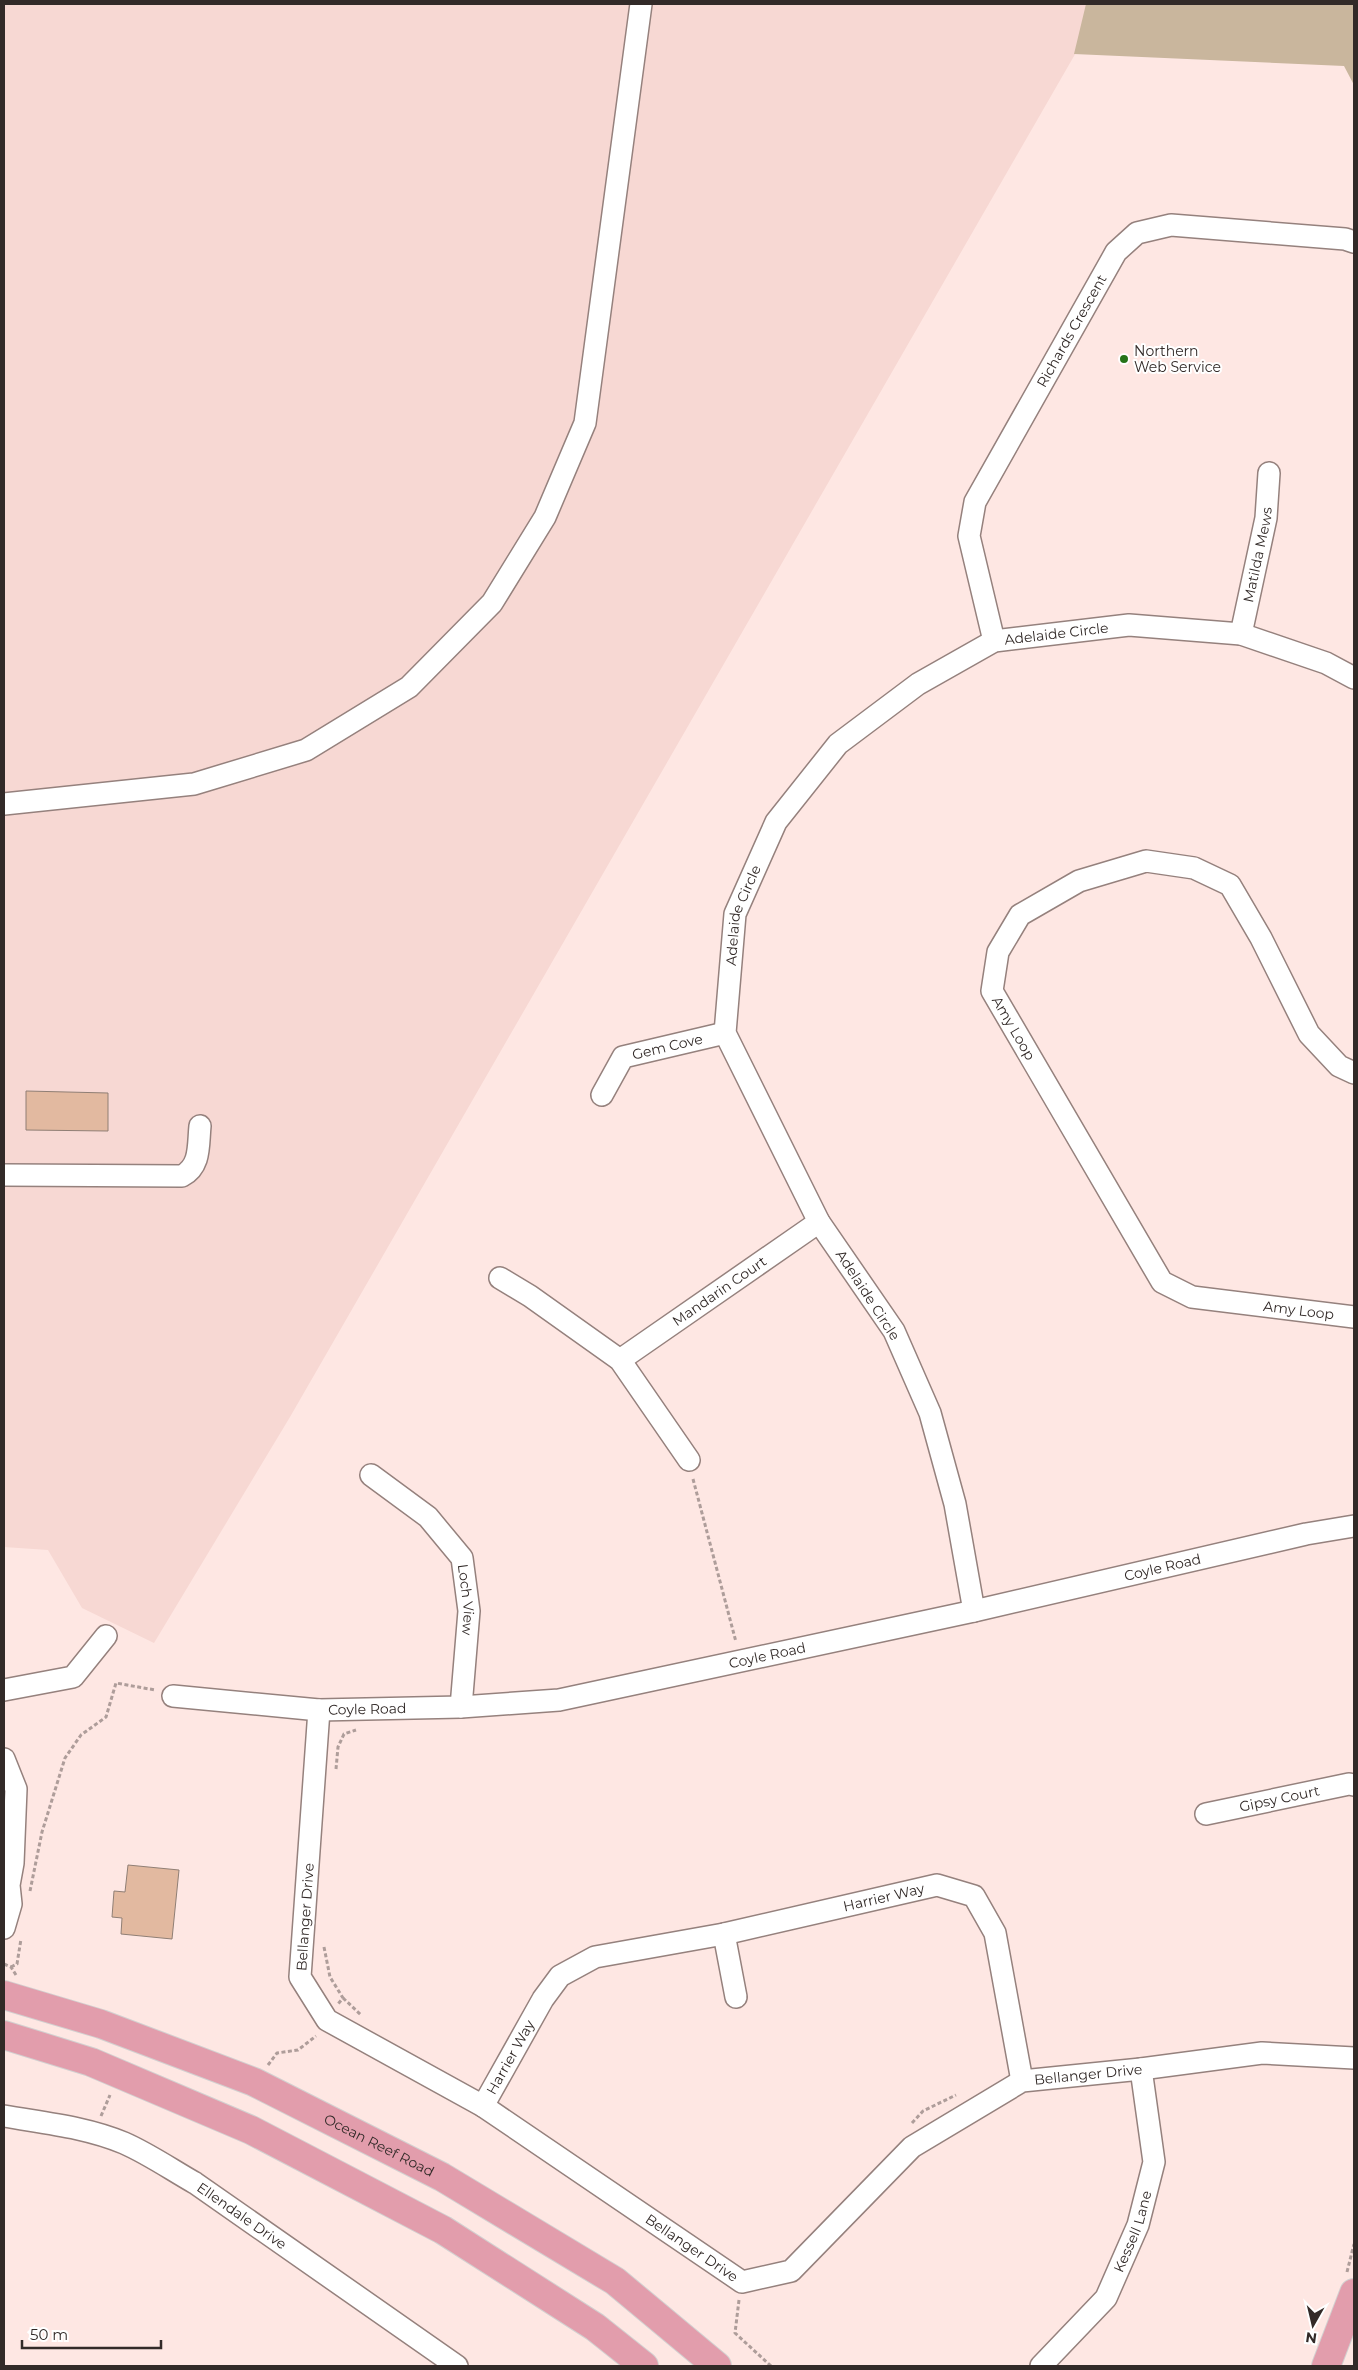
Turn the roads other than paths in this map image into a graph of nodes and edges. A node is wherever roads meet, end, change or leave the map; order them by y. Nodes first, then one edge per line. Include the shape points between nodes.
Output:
1 (640, 4) edge
2 (1354, 242) edge
3 (1269, 473) dead end
4 (1242, 634) junction
5 (994, 640) junction
6 (1354, 678) edge
7 (4, 804) edge
8 (725, 1033) junction
9 (1354, 1073) edge
10 (602, 1096) dead end
11 (200, 1126) dead end
12 (4, 1174) edge
13 (820, 1222) junction
14 (500, 1278) dead end
15 (1354, 1317) edge
16 (620, 1360) junction
17 (689, 1460) road end
18 (371, 1475) dead end
19 (1354, 1526) edge
20 (974, 1611) junction
21 (106, 1636) dead end
22 (4, 1690) edge
23 (173, 1696) road end
24 (461, 1707) junction
25 (319, 1710) junction
26 (4, 1759) edge
27 (1354, 1785) edge
28 (1206, 1814) dead end
29 (6, 1887) edge
30 (13, 1933) edge
31 (724, 1934) junction
32 (4, 1995) edge
33 (736, 1997) dead end
34 (4, 2035) edge
35 (1354, 2058) edge
36 (1141, 2069) junction
37 (1022, 2080) junction
38 (483, 2106) junction
39 (4, 2116) edge
40 (1354, 2293) edge
41 (1354, 2342) edge
42 (457, 2366) edge
43 (644, 2366) edge
44 (717, 2366) edge
45 (1041, 2366) edge
46 (1326, 2366) edge
47 (1345, 2366) edge

1 - 7 street via 586,423 545,517 492,603 409,687 306,750 194,784
2 - 5 street, Richards Crescent via 1171,224 1137,233 1116,252 975,502 969,536
3 - 4 street, Matilda Mews via 1266,518
4 - 5 street, Adelaide Circle via 1129,625
4 - 6 street, Adelaide Circle via 1326,663
5 - 8 street, Adelaide Circle via 918,684 838,744 776,822 735,914
8 - 10 street, Gem Cove via 623,1057
8 - 13 street, Adelaide Circle
9 - 15 street, Amy Loop via 1339,1066 1309,1034 1262,938 1230,885 1194,868 1146,860 1079,881 1020,915 998,952 992,991 1162,1282 1192,1297
11 - 12 street via 196,1164 182,1176
13 - 16 street, Mandarin Court
13 - 20 street, Adelaide Circle via 894,1331 930,1413 954,1504
14 - 16 street
16 - 17 street
18 - 24 street, Loch View via 428,1517 462,1558 469,1611
19 - 20 street, Coyle Road via 1306,1534
20 - 24 street, Coyle Road via 559,1700
21 - 22 street via 73,1677
23 - 25 street, Coyle Road
24 - 25 street, Coyle Road
25 - 38 street, Bellanger Drive via 300,1977 327,2020
26 - 29 street via 16,1789 13,1864
27 - 28 street, Gipsy Court
29 - 30 street
31 - 33 street
31 - 37 street, Harrier Way via 937,1885 974,1896 995,1934
31 - 38 street, Harrier Way via 595,1957 560,1976
32 - 44 main road, Ocean Reef Road via 101,2024 254,2082 442,2177 615,2281
34 - 43 main road via 91,2062 251,2130 443,2230 595,2327
35 - 36 street, Bellanger Drive via 1262,2053
36 - 37 street, Bellanger Drive
36 - 45 street, Kessell Lane via 1154,2162 1138,2225 1106,2298
37 - 38 street, Bellanger Drive via 912,2146 791,2272 742,2282
39 - 42 street, Ellendale Drive via 84,2130 126,2144 219,2200
40 - 46 main road
41 - 47 main road

